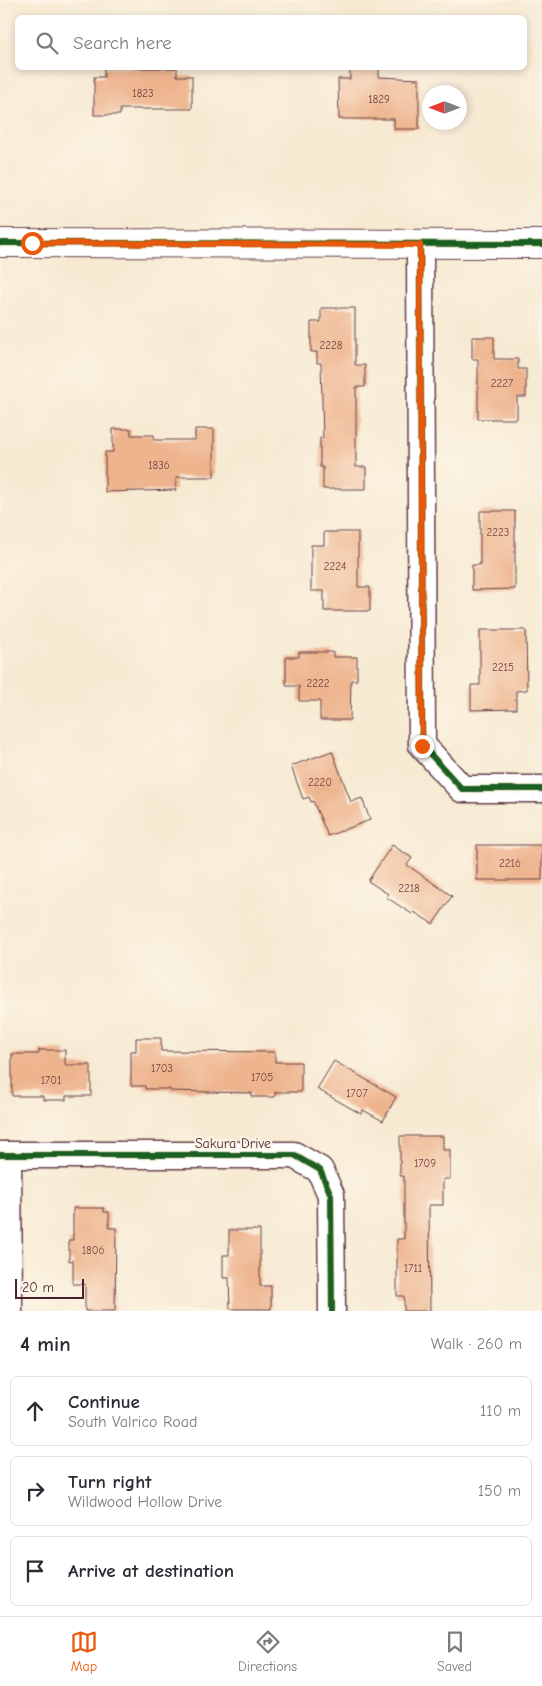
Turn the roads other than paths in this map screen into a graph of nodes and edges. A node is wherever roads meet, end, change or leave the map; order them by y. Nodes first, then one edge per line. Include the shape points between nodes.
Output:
1 (0, 243) edge
2 (542, 244) edge
3 (420, 245) junction
4 (542, 789) edge
5 (4, 1155) edge
6 (9, 1311) edge
7 (332, 1311) edge

1 - 3 street
2 - 3 street
3 - 4 street via 422,746 462,789
5 - 6 street
5 - 7 street, Sakura Drive via 294,1155 320,1170 331,1195

